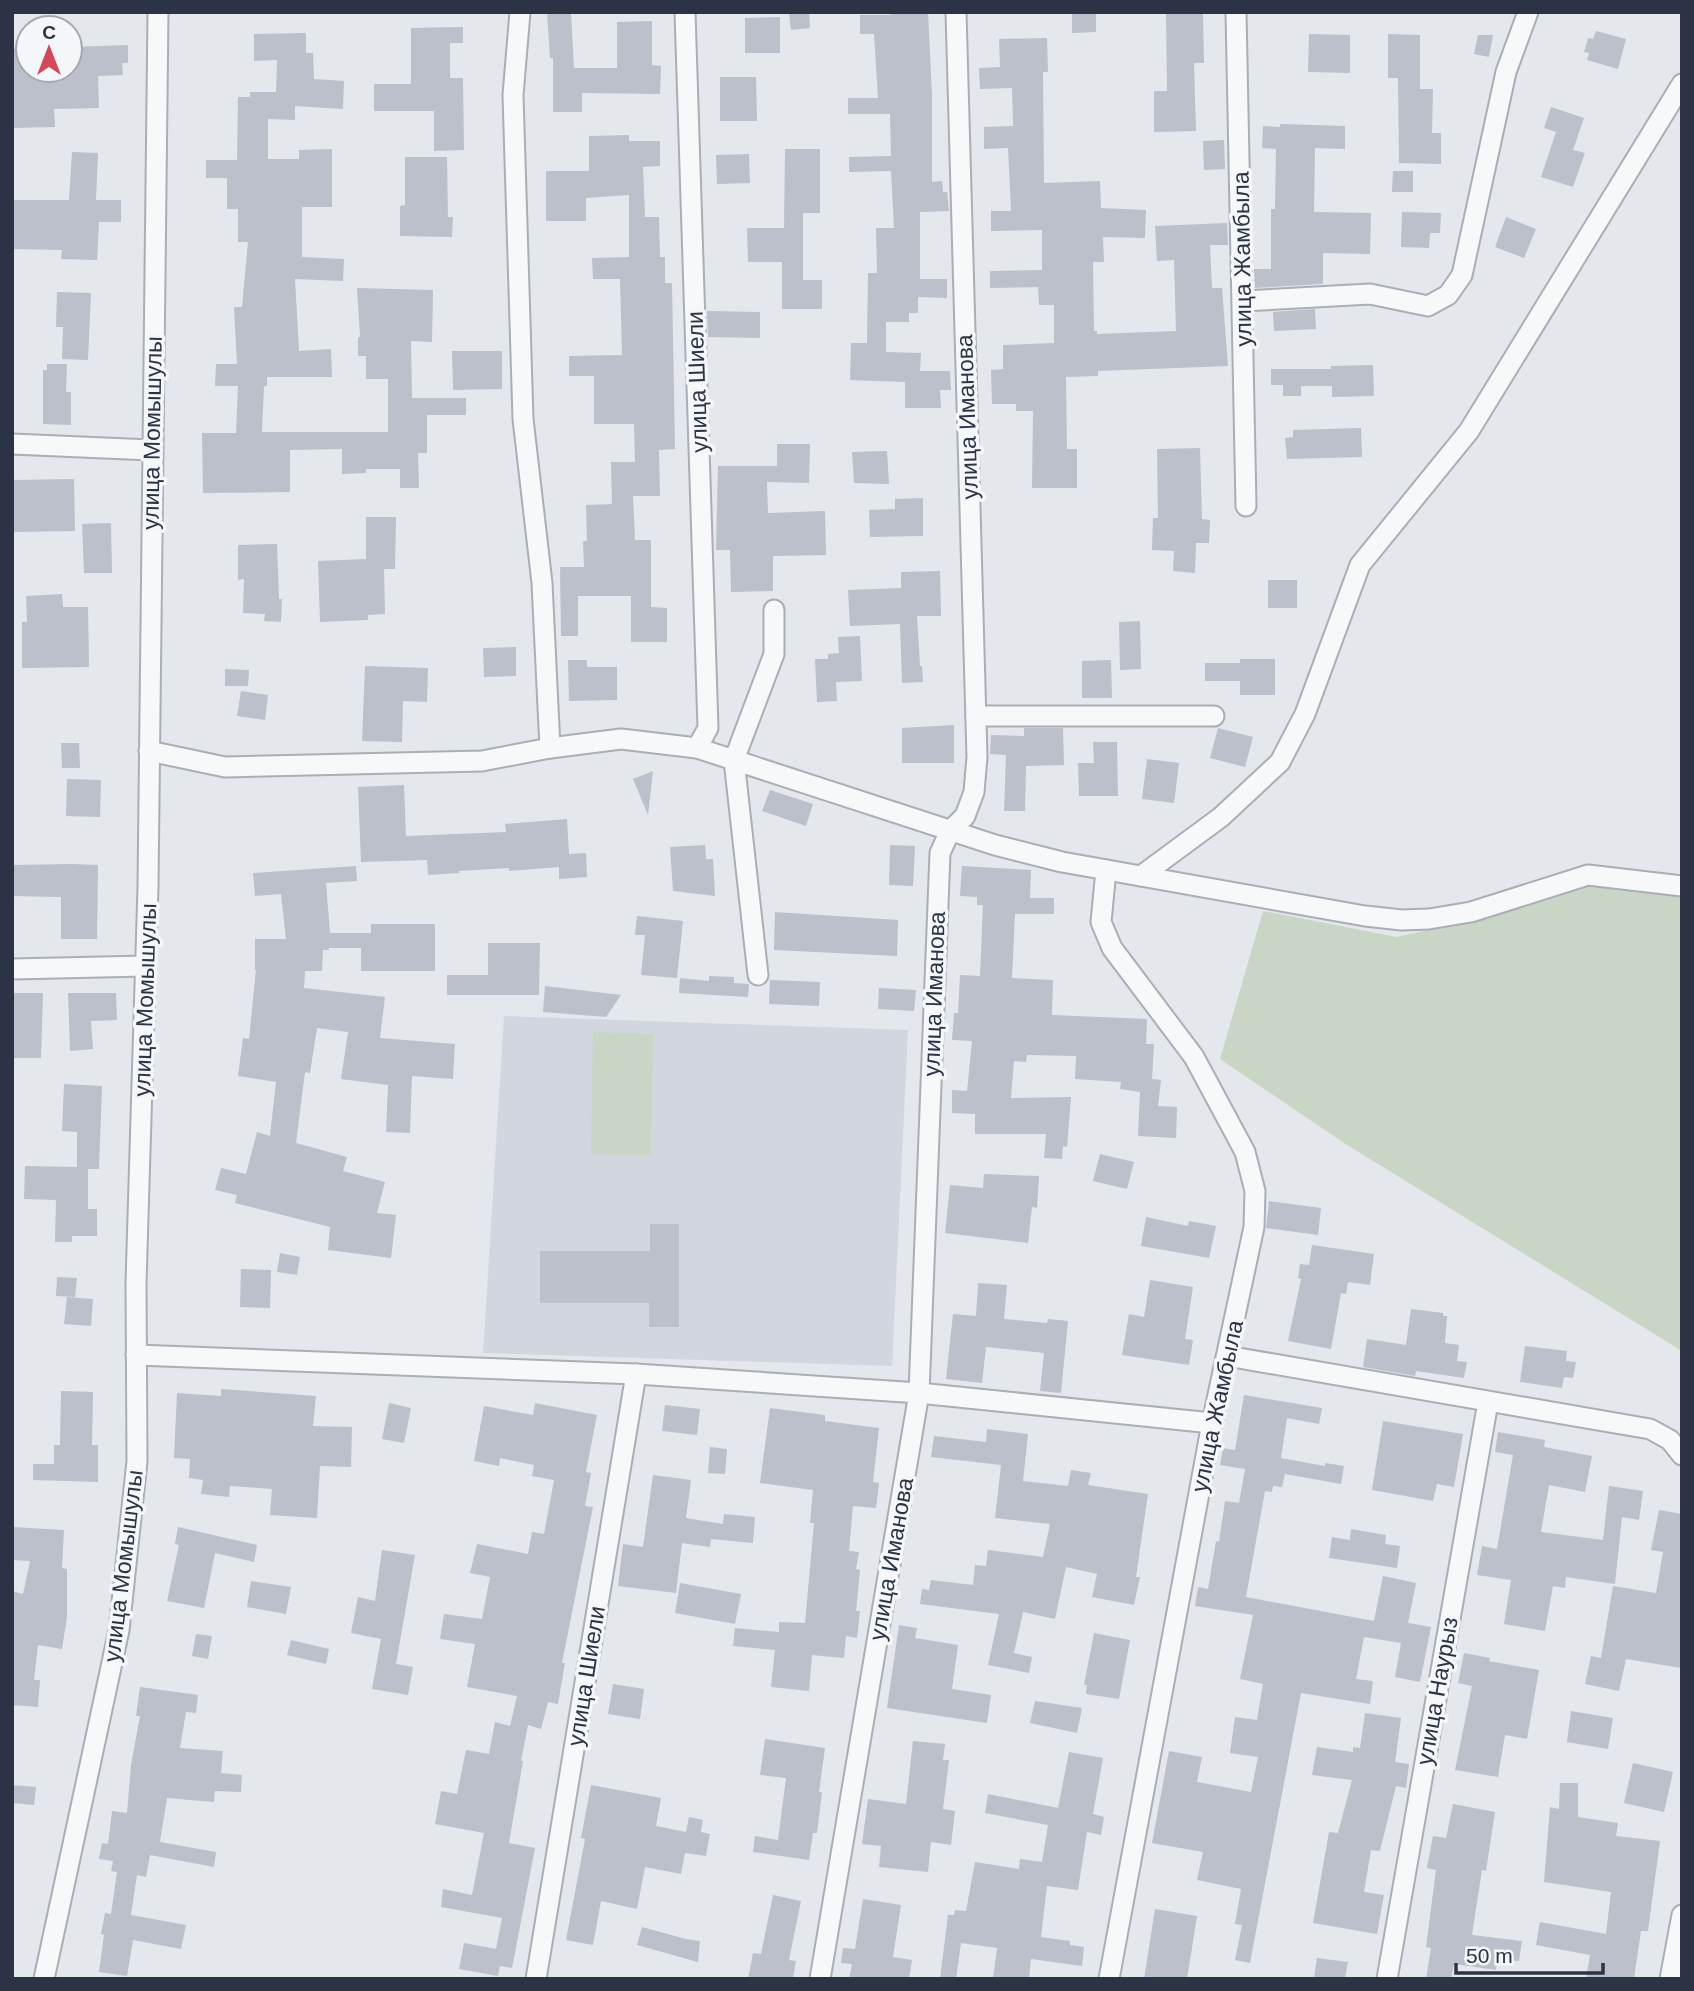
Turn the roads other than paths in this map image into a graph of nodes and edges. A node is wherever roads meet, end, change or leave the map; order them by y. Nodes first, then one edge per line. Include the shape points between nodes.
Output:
1 (158, 12) edge
2 (520, 12) edge
3 (685, 12) edge
4 (956, 12) edge
5 (1236, 12) edge
6 (1528, 12) edge
7 (1681, 85) edge
8 (1244, 301) junction
9 (12, 444) edge
10 (151, 450) junction
11 (1247, 506) dead end
12 (774, 610) dead end
13 (976, 716) junction
14 (1214, 716) dead end
15 (550, 748) junction
16 (697, 748) junction
17 (149, 751) junction
18 (734, 760) junction
19 (950, 831) junction
20 (1106, 870) junction
21 (1141, 876) junction
22 (1682, 886) edge
23 (146, 966) junction
24 (12, 969) edge
25 (758, 975) dead end
26 (136, 1355) junction
27 (1227, 1356) junction
28 (636, 1374) junction
29 (919, 1393) junction
30 (1488, 1402) junction
31 (1212, 1423) junction
32 (1682, 1455) edge
33 (1682, 1914) edge
34 (44, 1979) edge
35 (536, 1979) edge
36 (820, 1979) edge
37 (1109, 1979) edge
38 (1387, 1979) edge
39 (1670, 1979) edge

1 - 10 street, улица Момышулы
2 - 15 street via 513,95 523,419 542,583
3 - 16 street, улица Шиели via 708,728
4 - 13 street, улица Иманова
5 - 8 street, улица Жамбыла
6 - 8 street via 1506,72 1462,275 1448,295 1428,306 1370,294
7 - 21 street via 1469,431 1360,565 1305,714 1280,762 1221,817
8 - 11 street, улица Жамбыла
9 - 10 street
10 - 17 street, улица Момышулы
12 - 18 street via 774,654
13 - 14 street
13 - 19 street, улица Иманова via 974,792 965,816
15 - 16 street via 621,739
15 - 17 street via 482,761 225,767
16 - 18 street
17 - 23 street, улица Момышулы
18 - 19 street
18 - 25 street
19 - 20 street
19 - 29 street, улица Иманова via 940,853
20 - 21 street
20 - 27 street, улица Жамбыла via 1101,922 1112,948 1194,1057 1245,1152 1252,1178 1254,1227
21 - 22 street via 1402,920 1471,912 1588,875
23 - 24 street
23 - 26 street, улица Момышулы
26 - 28 street
26 - 34 street, улица Момышулы via 137,1461 119,1630
27 - 30 street
27 - 31 street, улица Жамбыла
28 - 29 street
28 - 35 street, улица Шиели
29 - 31 street
29 - 36 street, улица Иманова
30 - 32 street via 1650,1429 1670,1440
30 - 38 street, улица Наурыз
31 - 37 street, улица Жамбыла
33 - 39 street

